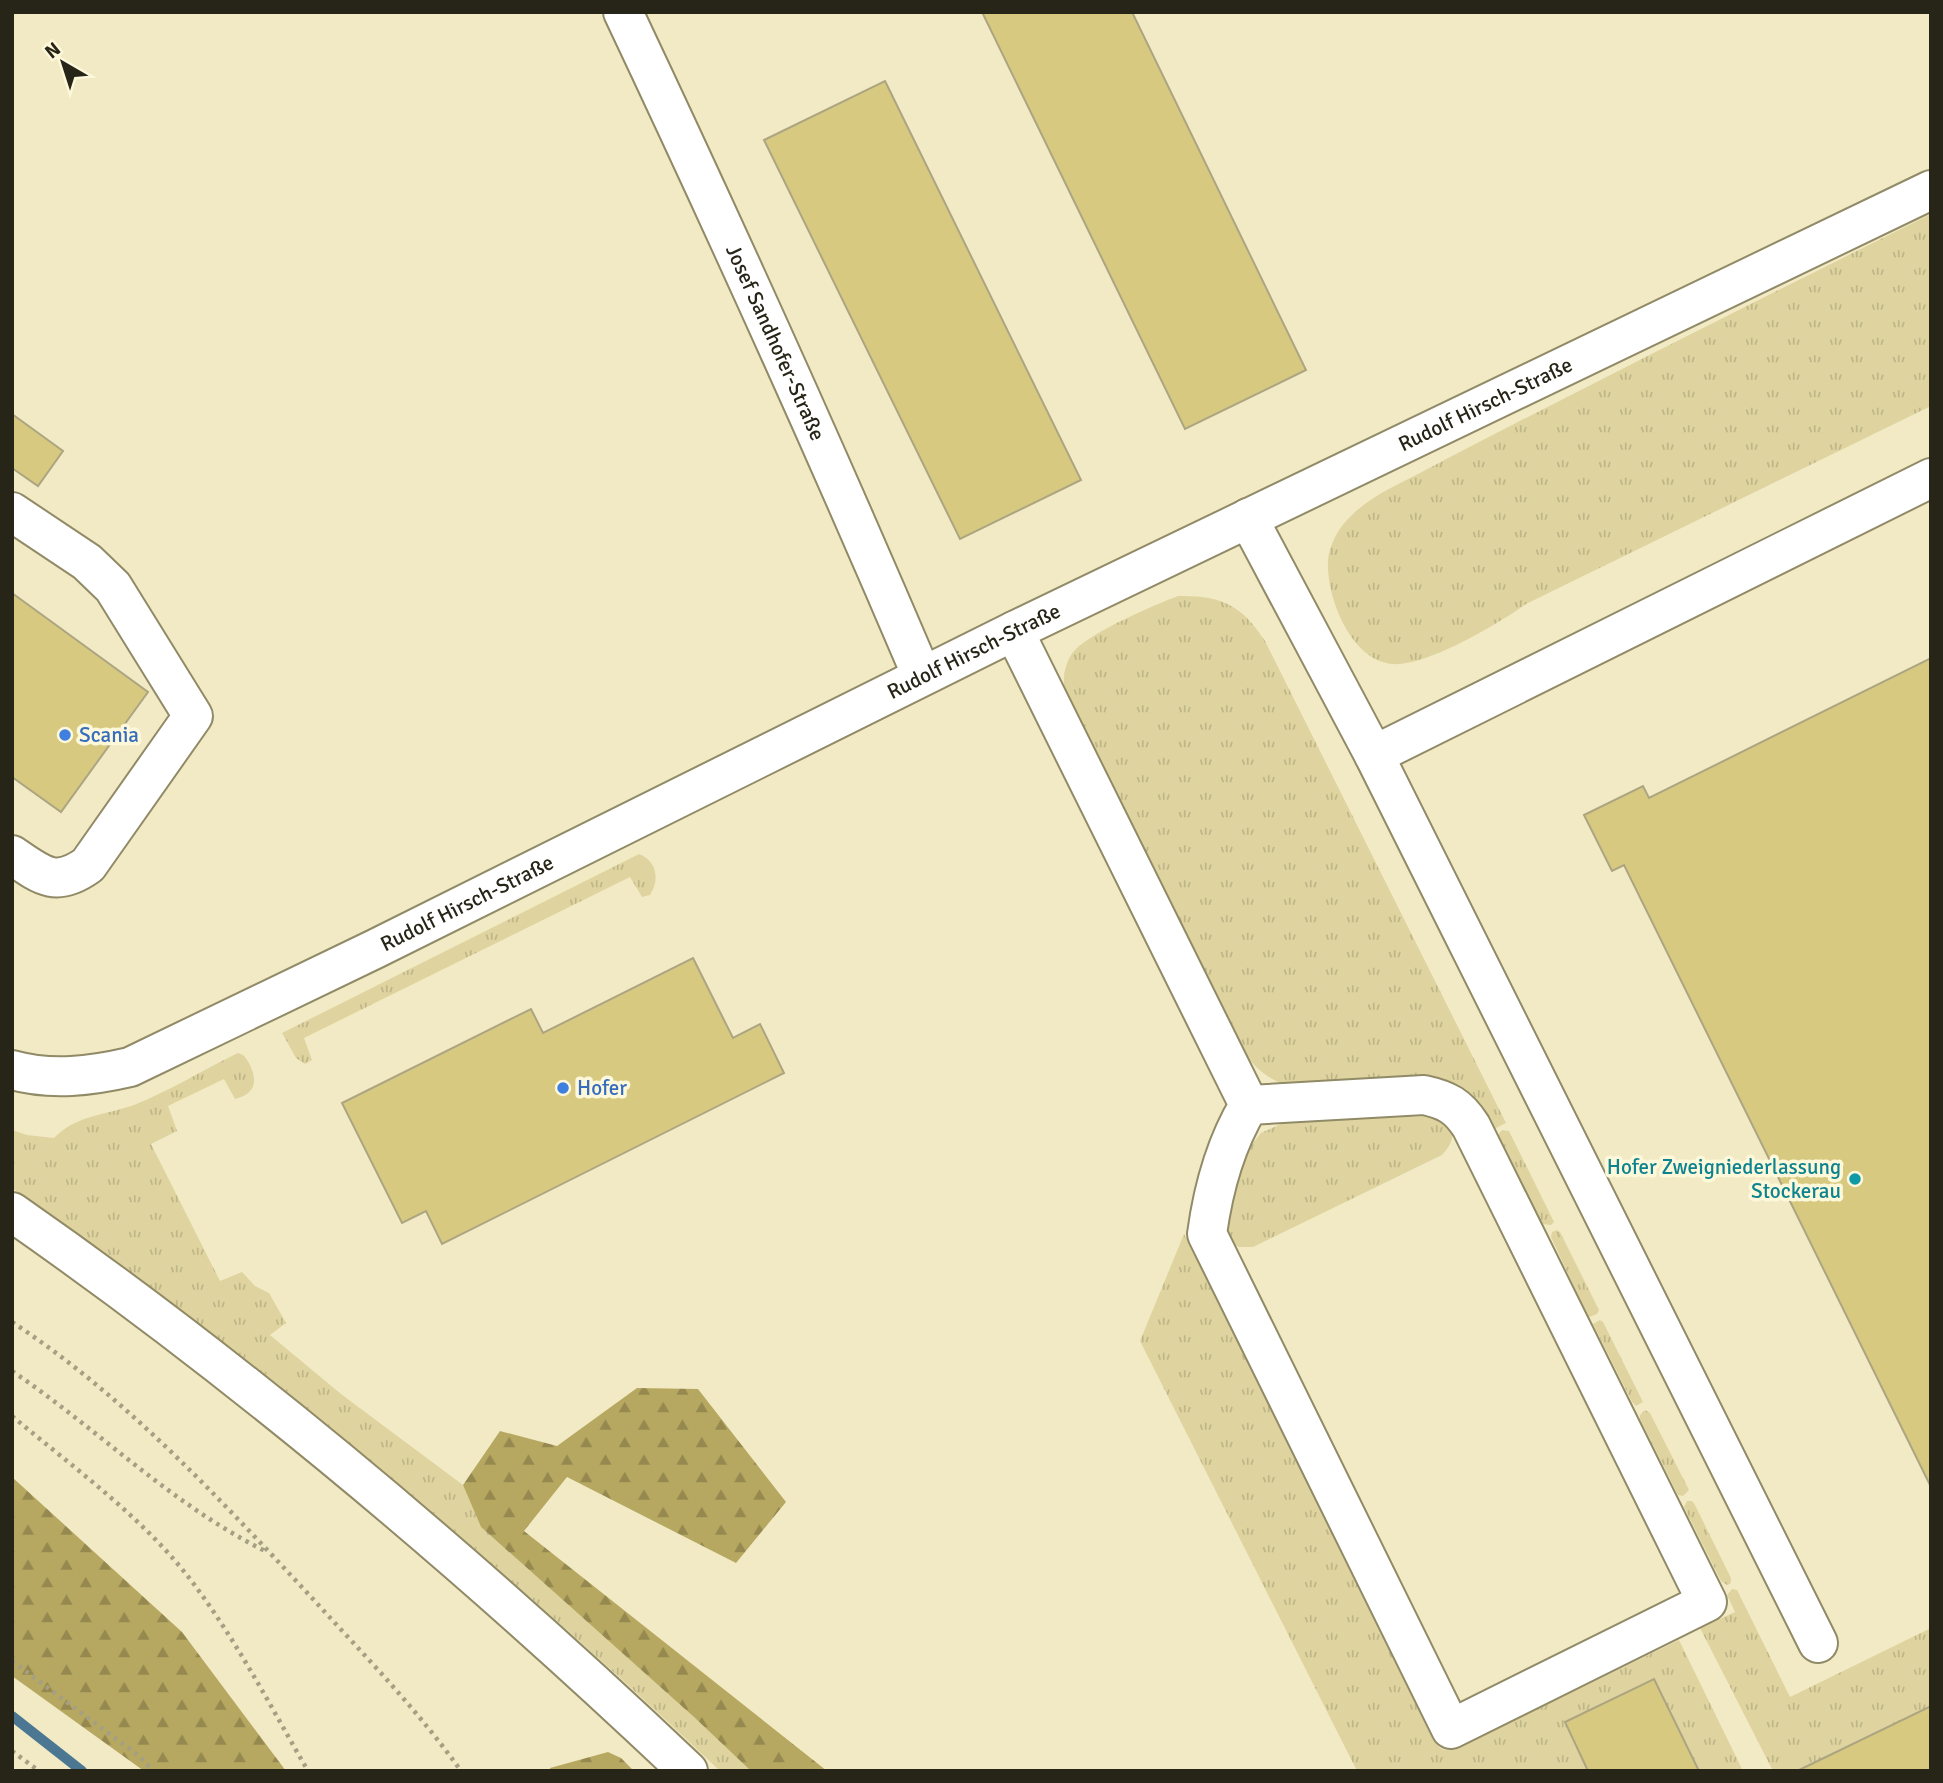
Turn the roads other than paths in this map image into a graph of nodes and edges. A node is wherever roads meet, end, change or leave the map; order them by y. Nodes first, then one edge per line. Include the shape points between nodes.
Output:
1 (623, 12) edge
2 (1931, 190) edge
3 (1931, 478) edge
4 (12, 512) edge
5 (1248, 518) junction
6 (1014, 631) junction
7 (922, 676) junction
8 (1374, 755) junction
9 (12, 855) edge
10 (12, 1070) edge
11 (1249, 1105) junction
12 (12, 1212) edge
13 (1818, 1643) dead end
14 (688, 1771) edge

1 - 7 street, Josef Sandhofer-Straße via 736,252
2 - 5 street, Rudolf Hirsch-Straße
3 - 8 street
4 - 9 street via 87,562 113,587 193,716 88,865 72,877 51,878
5 - 6 street, Rudolf Hirsch-Straße
5 - 8 street
6 - 7 street, Rudolf Hirsch-Straße
6 - 11 street
7 - 10 street, Rudolf Hirsch-Straße via 130,1068 58,1077
8 - 13 street
11 - 11 street via 1424,1095 1460,1109 1707,1602 1451,1729 1207,1234 1226,1156
12 - 14 street via 229,1373 360,1479 509,1606

